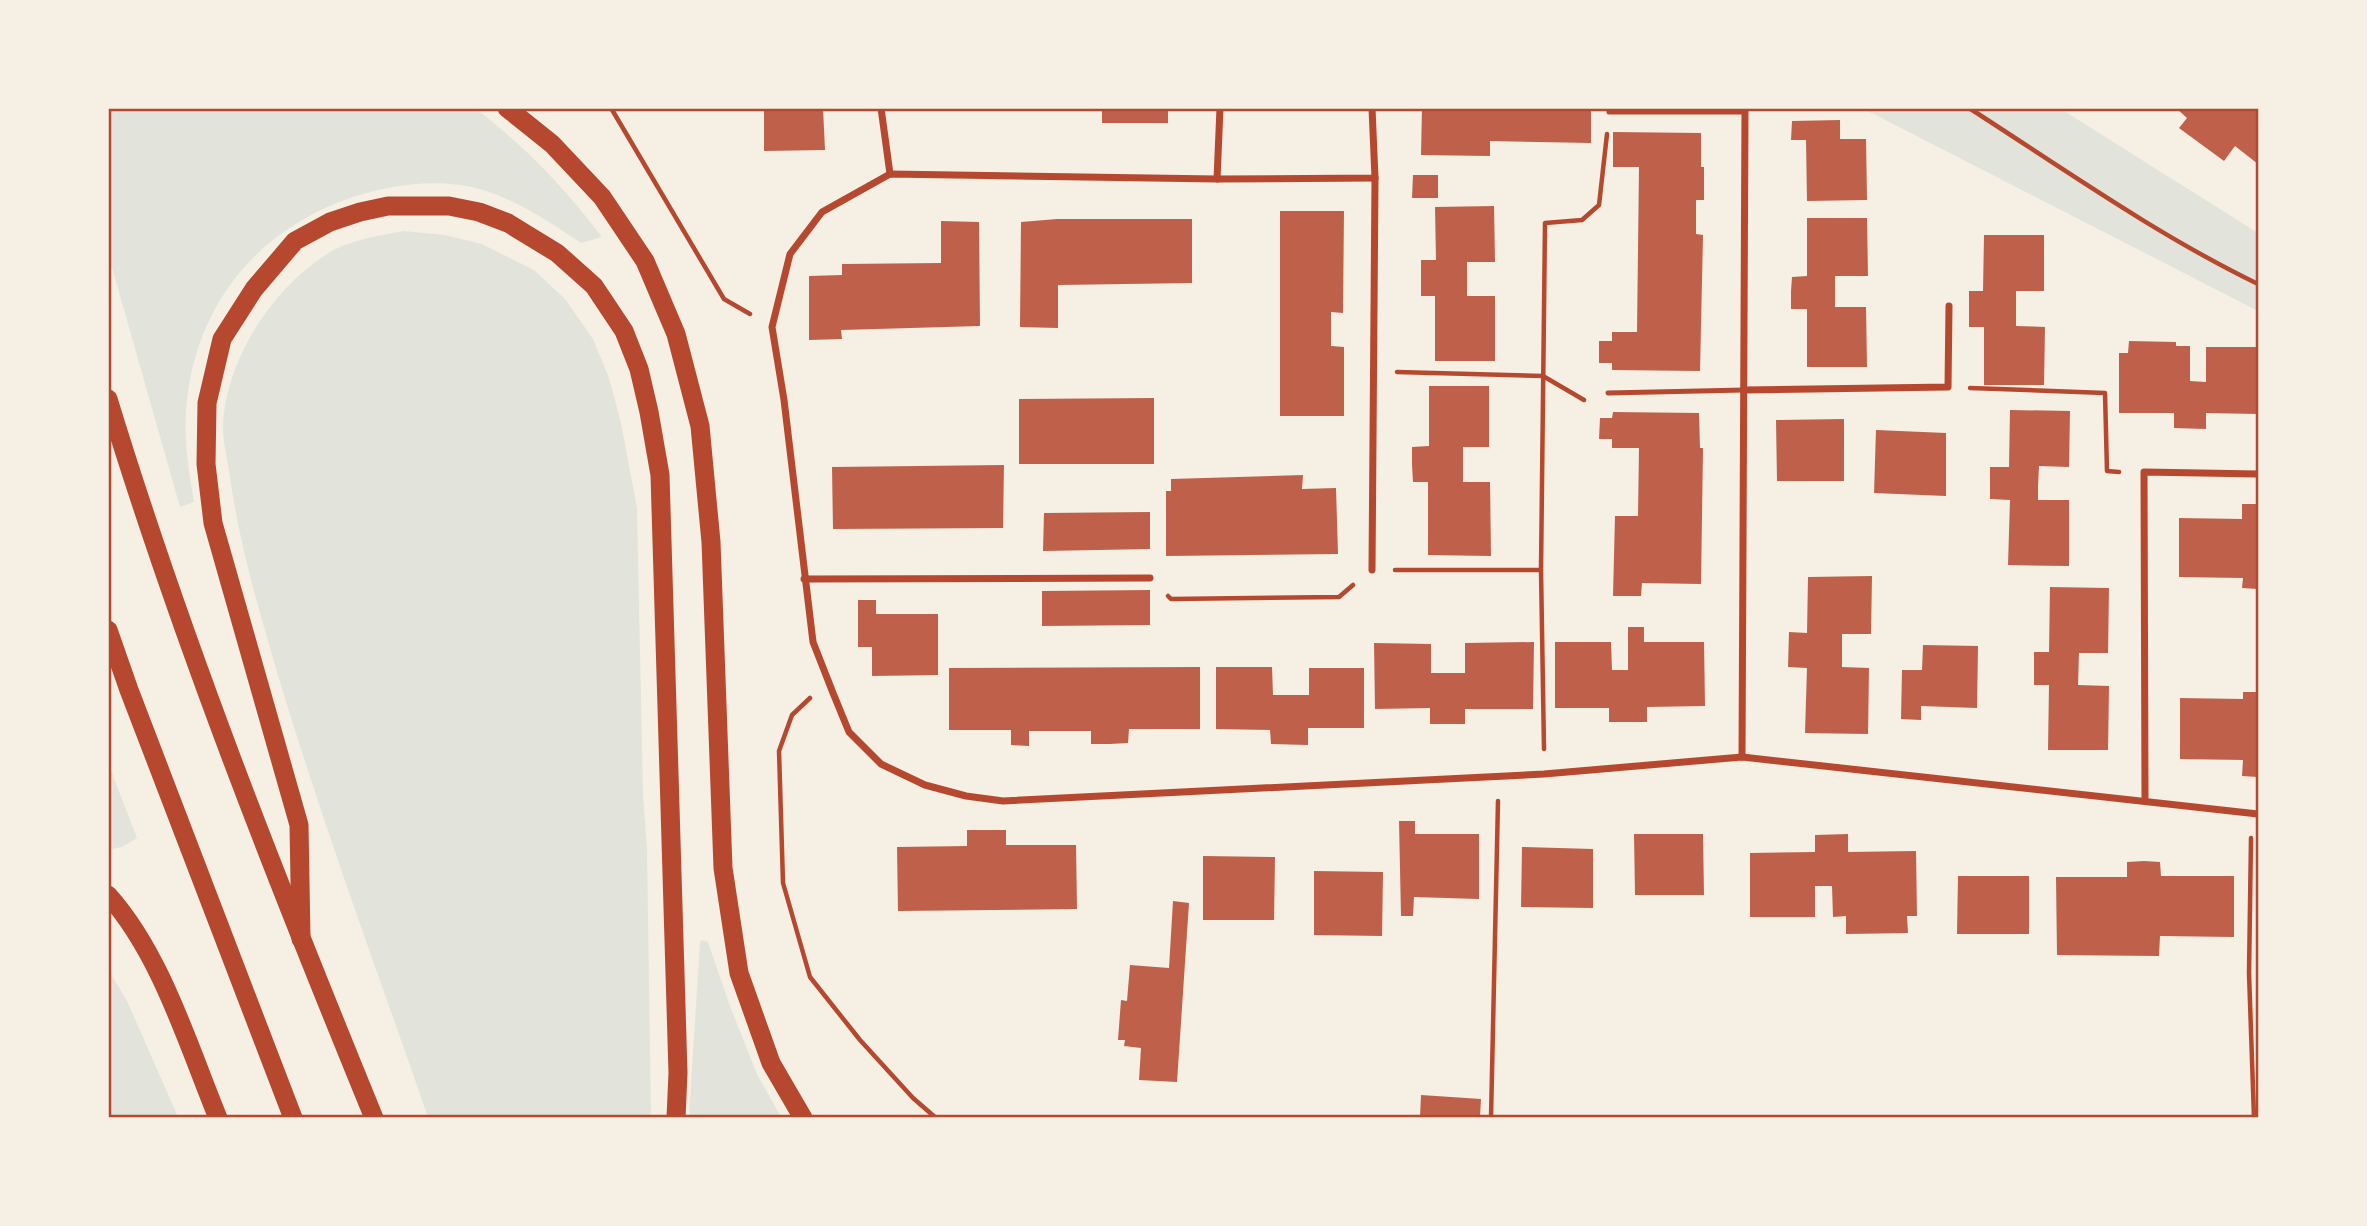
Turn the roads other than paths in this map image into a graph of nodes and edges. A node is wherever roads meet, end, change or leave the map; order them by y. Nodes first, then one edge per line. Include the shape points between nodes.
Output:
1 (508, 108) edge
2 (881, 108) edge
3 (1220, 108) edge
4 (1372, 108) edge
5 (1745, 110) edge
6 (1609, 112) road end
7 (890, 174) junction
8 (1375, 178) junction
9 (1217, 179) junction
10 (1949, 306) dead end
11 (1744, 390) junction
12 (1608, 393) road end
13 (108, 400) edge
14 (2259, 474) edge
15 (1371, 570) road end
16 (804, 579) junction
17 (1150, 579) road end
18 (108, 630) edge
19 (1742, 757) junction
20 (2145, 800) junction
21 (2255, 813) edge
22 (108, 895) edge
23 (301, 939) junction
24 (218, 1118) edge
25 (293, 1118) edge
26 (373, 1118) edge
27 (676, 1118) edge
28 (803, 1118) edge

1 - 28 highway via 552,144 602,197 645,261 676,334 700,426 711,542 723,868 739,973 771,1063
2 - 7 street
3 - 9 street
4 - 8 street
5 - 6 lane
5 - 11 street
7 - 9 street
7 - 16 street via 822,212 790,254 772,327
8 - 9 street
8 - 15 street
10 - 11 street via 1948,387
11 - 12 lane
11 - 19 street
13 - 23 highway via 204,687
14 - 20 street via 2144,472
16 - 17 street
16 - 19 street via 813,642 849,732 881,764 925,785 966,796 1003,801 1544,774
18 - 25 highway
19 - 20 street
20 - 21 street
22 - 24 highway via 124,913 161,979
23 - 26 highway
23 - 27 highway via 299,825 213,523 206,464 208,403 222,339 254,289 295,242 330,222 388,206 479,212 508,223 557,253 594,286 624,331 649,412 660,489

